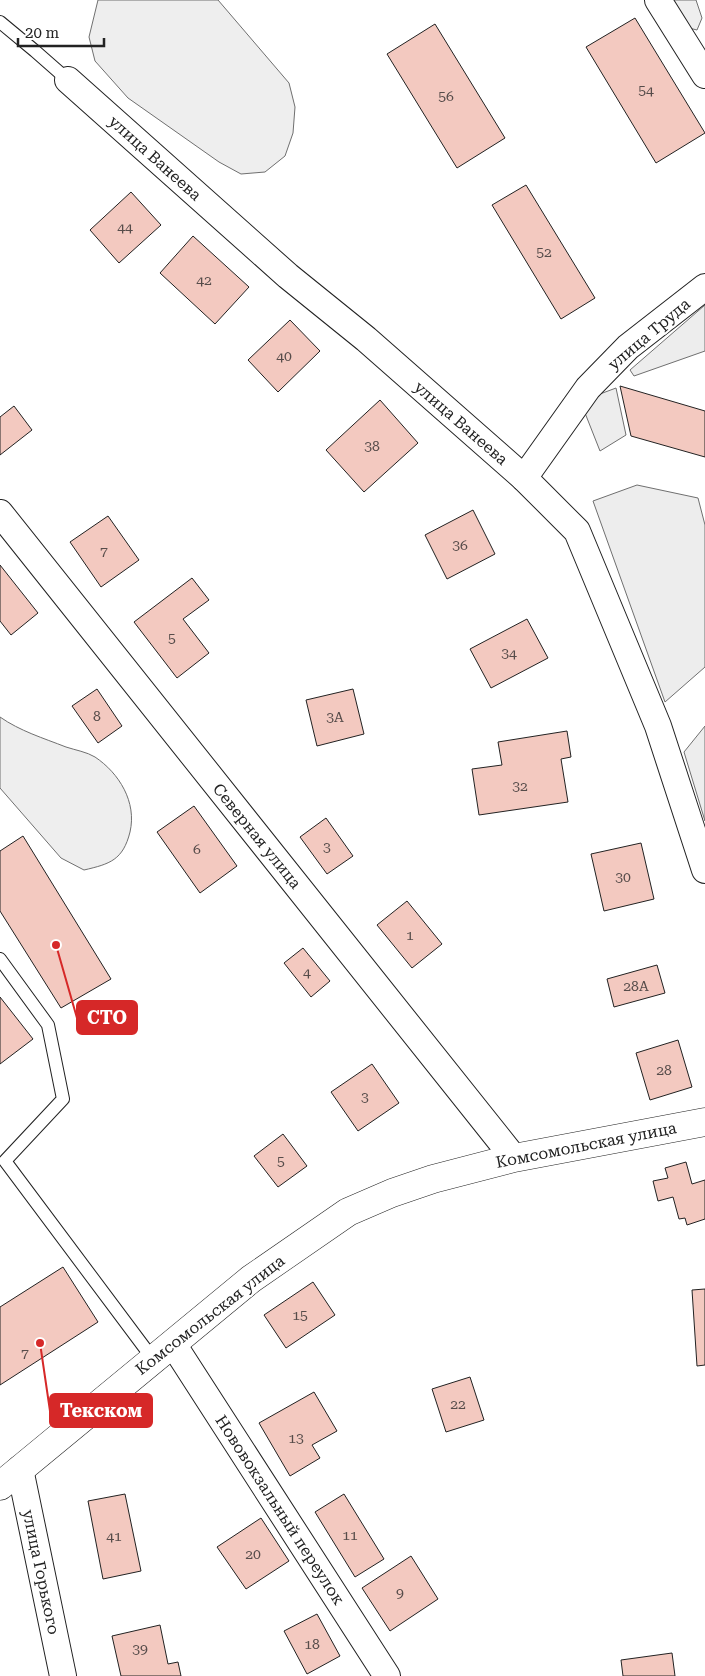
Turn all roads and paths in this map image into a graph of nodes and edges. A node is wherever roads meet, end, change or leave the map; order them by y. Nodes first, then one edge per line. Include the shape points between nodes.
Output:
1 (658, 0) edge
2 (0, 22) edge
3 (705, 75) edge
4 (68, 80) joint
5 (705, 287) edge
6 (524, 478) junction
7 (0, 513) edge
8 (705, 870) edge
9 (0, 958) edge
10 (705, 1122) edge
11 (514, 1158) junction
12 (163, 1352) junction
13 (10, 1478) edge
14 (63, 1676) edge
15 (387, 1676) edge

1 - 3 street
2 - 4 lane
4 - 6 street, улица Ванеева via 288,276 366,339
5 - 6 street, улица Труда via 628,347 588,388
6 - 8 street, улица Ванеева via 577,531 658,726
7 - 11 street, Северная улица
9 - 12 lane via 48,1025 63,1099 4,1161
10 - 11 street, Комсомольская улица
11 - 12 street, Комсомольская улица via 433,1179 348,1212 250,1279
12 - 13 street, Комсомольская улица
12 - 15 street, Нововокзальный переулок
13 - 14 street, улица Горького

